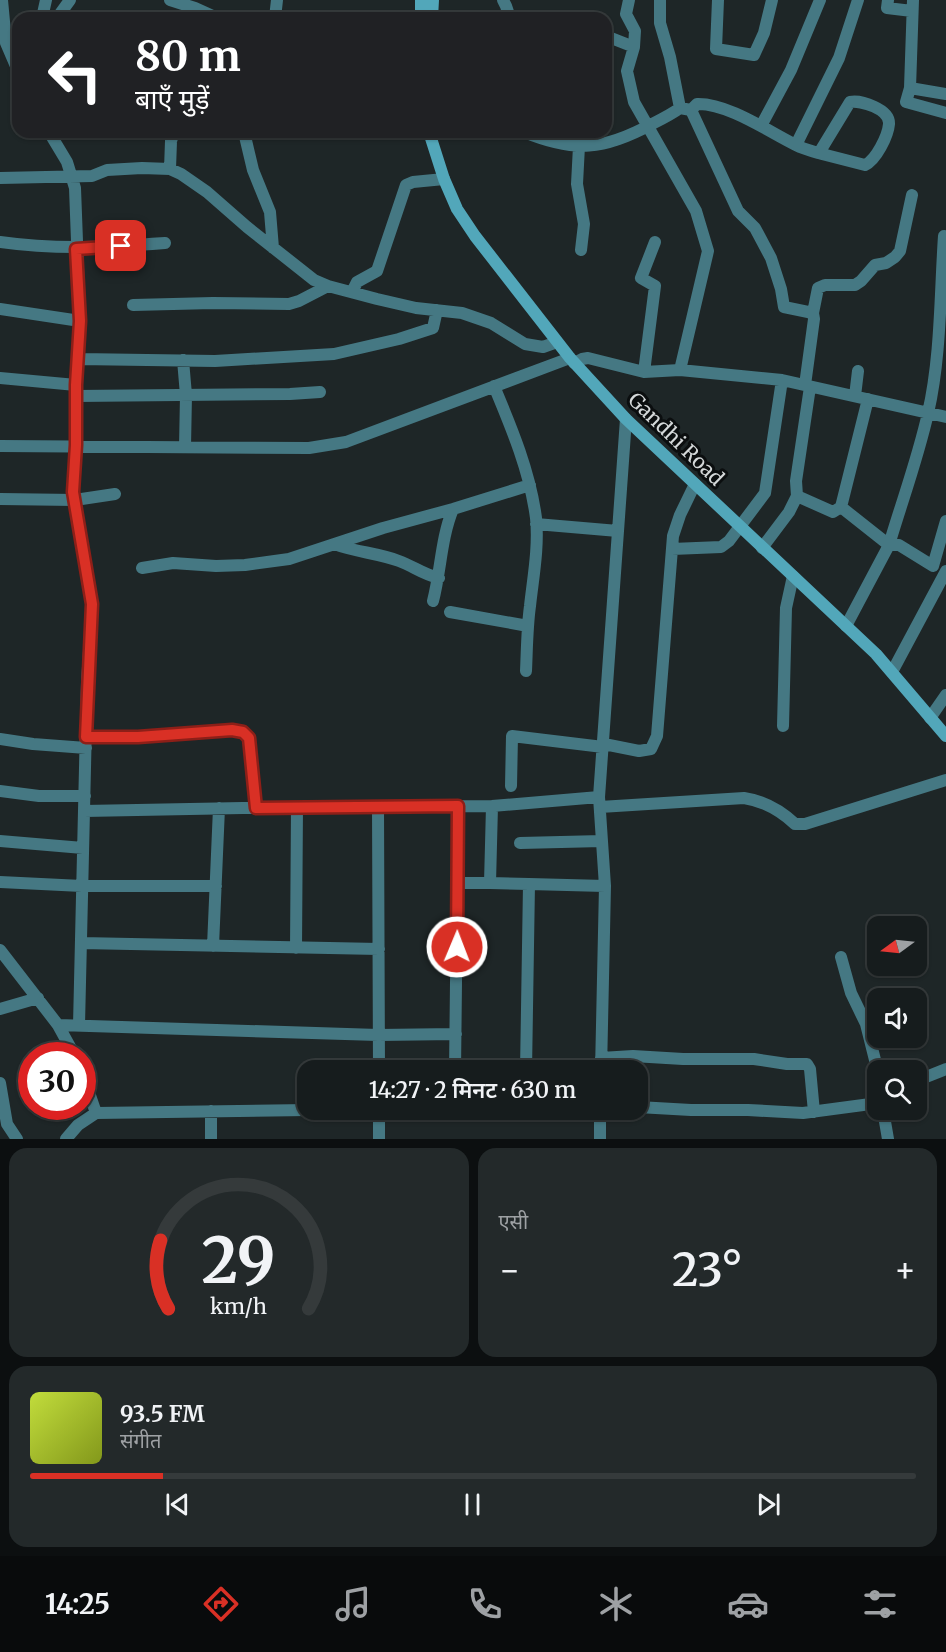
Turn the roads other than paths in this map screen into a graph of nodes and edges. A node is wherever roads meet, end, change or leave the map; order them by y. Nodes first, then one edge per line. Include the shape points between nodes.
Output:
1 (2, 0) edge
2 (170, 0) edge
3 (629, 0) edge
4 (660, 0) edge
5 (718, 0) edge
6 (772, 0) edge
7 (820, 0) edge
8 (858, 0) edge
9 (888, 0) edge
10 (196, 4) edge
11 (913, 6) edge
12 (612, 38) edge
13 (634, 47) junction
14 (12, 57) edge
15 (910, 88) junction
16 (946, 94) edge
17 (686, 109) junction
18 (946, 112) edge
19 (649, 126) junction
20 (761, 126) junction
21 (53, 138) edge
22 (172, 138) edge
23 (245, 138) edge
24 (433, 138) edge
25 (541, 138) edge
26 (796, 145) junction
27 (579, 146) junction
28 (819, 153) junction
29 (170, 169) junction
30 (73, 177) junction
31 (0, 178) edge
32 (444, 179) junction
33 (912, 195) dead end
34 (944, 236) dead end
35 (0, 242) edge
36 (655, 242) dead end
37 (165, 243) dead end
38 (273, 248) junction
39 (76, 249) junction
40 (581, 250) dead end
41 (328, 286) junction
42 (352, 292) junction
43 (133, 305) dead end
44 (0, 309) edge
45 (436, 310) junction
46 (813, 313) junction
47 (80, 321) junction
48 (557, 342) junction
49 (79, 359) junction
50 (183, 360) junction
51 (572, 360) junction
52 (680, 370) junction
53 (858, 371) dead end
54 (644, 372) junction
55 (0, 378) edge
56 (782, 380) junction
57 (494, 386) junction
58 (808, 386) junction
59 (76, 390) junction
60 (320, 392) dead end
61 (186, 395) junction
62 (855, 396) junction
63 (868, 399) junction
64 (928, 413) junction
65 (946, 417) edge
66 (626, 419) junction
67 (76, 445) junction
68 (0, 446) edge
69 (185, 447) junction
70 (695, 484) junction
71 (530, 485) junction
72 (115, 494) dead end
73 (797, 496) junction
74 (0, 499) edge
75 (75, 500) junction
76 (841, 507) junction
77 (453, 509) junction
78 (946, 521) edge
79 (536, 524) junction
80 (740, 526) junction
81 (618, 531) junction
82 (334, 544) junction
83 (889, 545) junction
84 (762, 548) junction
85 (672, 549) junction
86 (933, 566) junction
87 (142, 568) dead end
88 (946, 570) edge
89 (793, 576) junction
90 (439, 578) junction
91 (433, 601) dead end
92 (450, 612) dead end
93 (528, 626) junction
94 (846, 626) junction
95 (525, 671) dead end
96 (892, 672) junction
97 (946, 695) edge
98 (930, 718) junction
99 (783, 726) dead end
100 (946, 736) edge
101 (0, 739) edge
102 (86, 743) junction
103 (603, 746) junction
104 (946, 780) edge
105 (512, 786) dead end
106 (0, 791) edge
107 (85, 796) junction
108 (600, 802) junction
109 (458, 806) junction
110 (492, 806) junction
111 (297, 807) junction
112 (378, 807) junction
113 (219, 808) junction
114 (256, 808) junction
115 (84, 811) junction
116 (0, 841) edge
117 (602, 841) junction
118 (520, 843) dead end
119 (83, 848) junction
120 (0, 882) edge
121 (457, 883) junction
122 (490, 883) junction
123 (529, 884) junction
124 (82, 886) junction
125 (216, 886) junction
126 (605, 886) junction
127 (81, 943) junction
128 (213, 946) junction
129 (296, 948) junction
130 (379, 949) junction
131 (0, 951) edge
132 (841, 957) dead end
133 (38, 998) junction
134 (0, 1009) edge
135 (58, 1025) junction
136 (79, 1025) junction
137 (456, 1034) junction
138 (378, 1035) junction
139 (67, 1042) edge
140 (379, 1060) edge
141 (455, 1060) edge
142 (526, 1060) edge
143 (601, 1060) edge
144 (619, 1060) edge
145 (875, 1060) edge
146 (946, 1069) edge
147 (927, 1077) edge
148 (0, 1083) edge
149 (867, 1105) edge
150 (648, 1108) edge
151 (297, 1110) edge
152 (211, 1111) junction
153 (814, 1112) junction
154 (96, 1113) edge
155 (86, 1120) edge
156 (379, 1120) edge
157 (600, 1120) edge
158 (885, 1120) edge
159 (3, 1124) edge
160 (17, 1139) edge
161 (66, 1139) edge
162 (211, 1139) edge
163 (379, 1139) edge
164 (600, 1139) edge
165 (888, 1139) edge

1 - 14 street via 6,43
2 - 10 street
3 - 13 street via 626,14 635,31
4 - 17 street via 660,23
5 - 6 street via 716,49 754,55
7 - 20 street via 791,70
8 - 26 street via 839,58
9 - 11 street via 887,8
11 - 15 street
12 - 13 street
13 - 19 street via 628,81 634,102
15 - 16 street
15 - 18 street via 906,102
17 - 19 street
17 - 20 street via 698,104 715,107
17 - 46 street via 738,211 755,228 771,258 784,307
19 - 27 street via 603,145
19 - 52 street via 696,211 708,251
20 - 26 street
21 - 30 street
22 - 29 street
23 - 38 street via 270,212
24 - 32 main road, Gandhi Road
25 - 27 street
26 - 28 street
27 - 40 street via 577,184 584,224
28 - 28 street via 850,102 864,103 887,117 889,123 882,143 870,163
29 - 30 street via 107,170
29 - 38 street via 207,192
30 - 31 street
30 - 39 street
32 - 42 street via 406,185 377,271 357,282
32 - 48 main road, Gandhi Road via 475,236
33 - 46 street via 895,257 875,265 855,285 818,288
34 - 64 street via 941,316
35 - 39 street
36 - 54 street via 641,278 655,286
37 - 39 street
38 - 41 street via 314,280
39 - 47 street
41 - 42 street
41 - 43 street via 289,304
42 - 45 street
44 - 47 street
45 - 48 street via 462,313 491,323 525,344 543,347
45 - 50 street via 433,327 334,354
46 - 58 street
47 - 49 street
48 - 51 main road, Gandhi Road
49 - 50 street
49 - 59 street
50 - 61 street
51 - 54 street via 588,358
51 - 57 street
51 - 66 main road, Gandhi Road
52 - 54 street
52 - 56 street
53 - 62 street
55 - 59 street
56 - 58 street
56 - 80 street via 765,493
57 - 69 street via 346,442 309,448
57 - 71 street
58 - 62 street
58 - 73 street
59 - 61 street
59 - 67 street
60 - 61 street
61 - 69 street
62 - 63 street
63 - 64 street
63 - 76 street
64 - 65 street
64 - 83 street
66 - 70 main road, Gandhi Road
66 - 81 street
67 - 68 street
67 - 69 street
67 - 75 street
70 - 80 main road, Gandhi Road
70 - 85 street via 680,515
71 - 77 street
71 - 79 street
72 - 75 street
73 - 76 street via 833,512
73 - 84 street
74 - 75 street
75 - 102 street via 92,604
76 - 83 street
77 - 82 street
77 - 90 street via 446,526
78 - 86 street
79 - 81 street
79 - 93 street
80 - 84 main road, Gandhi Road
80 - 85 street via 721,547
81 - 103 street
82 - 87 street via 289,559 245,565 173,563
82 - 90 street via 399,561
83 - 86 street via 899,545
83 - 94 street
84 - 89 main road, Gandhi Road
85 - 103 street via 657,736 651,748 639,751
86 - 88 street
88 - 96 street
89 - 94 main road, Gandhi Road
89 - 99 street via 786,608
90 - 91 street
92 - 93 street
93 - 95 street
94 - 96 main road, Gandhi Road
96 - 98 main road, Gandhi Road
97 - 98 street
98 - 100 main road, Gandhi Road
101 - 102 street via 33,744
102 - 107 street
102 - 114 street via 243,732 249,738
103 - 105 street via 512,736
103 - 108 street
104 - 108 street via 805,824 795,824 759,800 744,798
106 - 107 street
107 - 115 street
108 - 110 street
108 - 117 street
109 - 110 street
109 - 112 street
109 - 121 street
110 - 122 street
111 - 112 street
111 - 114 street
111 - 129 street
112 - 130 street
113 - 114 street
113 - 115 street
113 - 125 street
115 - 119 street
116 - 119 street
117 - 118 street
117 - 126 street
119 - 124 street
120 - 124 street
121 - 122 street
121 - 137 street
122 - 123 street
123 - 126 street
123 - 142 street
124 - 125 street
124 - 127 street
125 - 128 street
126 - 143 street
127 - 128 street
127 - 136 street
128 - 129 street
129 - 130 street
130 - 138 street
131 - 133 street
132 - 145 street
133 - 134 street
133 - 135 street
135 - 136 street
135 - 139 street
136 - 138 street
137 - 138 street
137 - 141 street
138 - 140 street
144 - 153 street via 633,1056 807,1064
146 - 147 street
148 - 159 street
149 - 153 street
150 - 153 street
151 - 152 street
152 - 154 street
152 - 162 street
155 - 161 street
156 - 163 street
157 - 164 street
158 - 165 street
159 - 160 street

